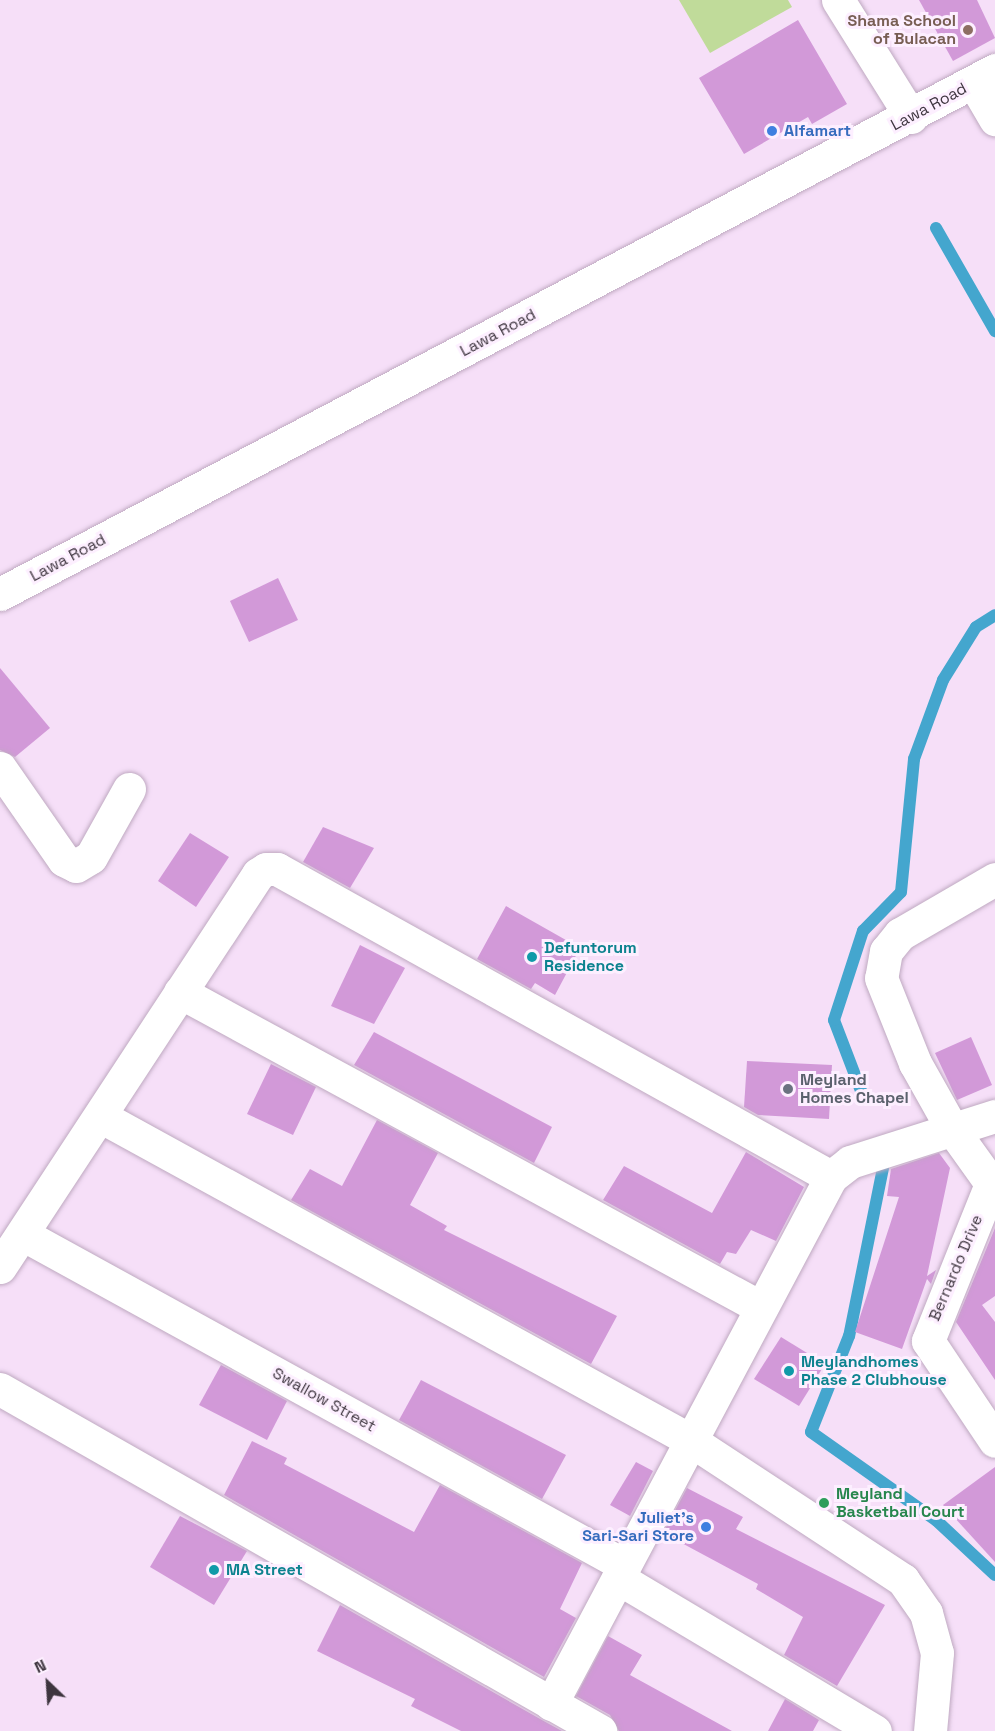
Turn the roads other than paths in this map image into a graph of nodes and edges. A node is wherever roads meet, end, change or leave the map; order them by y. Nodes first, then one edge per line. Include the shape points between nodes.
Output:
1 (838, 0) edge
2 (985, 76) edge
3 (911, 117) junction
4 (995, 119) edge
5 (0, 594) edge
6 (0, 768) edge
7 (129, 789) dead end
8 (995, 879) edge
9 (180, 992) junction
10 (100, 1116) junction
11 (995, 1116) edge
12 (952, 1129) junction
13 (831, 1177) junction
14 (993, 1186) edge
15 (24, 1235) junction
16 (0, 1267) edge
17 (760, 1307) junction
18 (0, 1389) edge
19 (690, 1440) junction
20 (995, 1441) edge
21 (621, 1572) junction
22 (551, 1704) junction
23 (600, 1731) edge
24 (875, 1731) edge
25 (930, 1731) edge

1 - 3 street
2 - 3 street, Lawa Road
2 - 4 street
3 - 5 street, Lawa Road
6 - 7 street via 64,860 75,866 91,857
8 - 12 street, Bernardo Drive via 900,934 886,951 881,978 915,1063
9 - 10 street
9 - 13 street via 258,874 277,868
9 - 17 street
10 - 15 street
10 - 19 street
11 - 12 street
12 - 13 street via 850,1162
12 - 14 street, Bernardo Drive
13 - 17 street
14 - 20 street, Bernardo Drive via 928,1341
15 - 16 street
15 - 21 street, Swallow Street
17 - 19 street
18 - 22 street
19 - 21 street
19 - 25 street via 903,1580 926,1613 937,1653
21 - 22 street
21 - 24 street, Swallow Street
22 - 23 street

